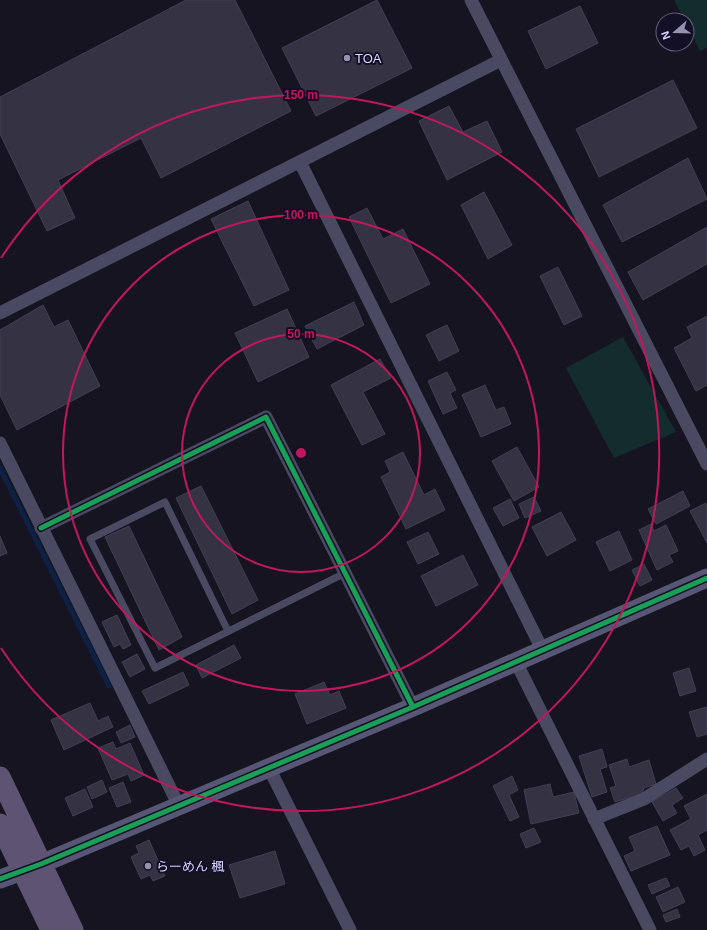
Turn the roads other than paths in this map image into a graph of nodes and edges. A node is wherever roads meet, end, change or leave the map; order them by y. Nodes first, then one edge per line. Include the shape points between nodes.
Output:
1 (471, 0) edge
2 (501, 60) junction
3 (300, 162) junction
4 (0, 313) edge
5 (0, 443) edge
6 (707, 464) edge
7 (41, 528) junction
8 (345, 573) junction
9 (707, 578) edge
10 (228, 631) junction
11 (543, 651) junction
12 (516, 662) junction
13 (413, 707) junction
14 (707, 759) edge
15 (270, 768) junction
16 (0, 777) edge
17 (179, 806) junction
18 (594, 819) junction
19 (0, 824) edge
20 (32, 867) junction
21 (0, 879) edge
22 (52, 930) edge
23 (73, 930) edge
24 (350, 930) edge
25 (650, 930) edge

1 - 2 street
2 - 3 street
2 - 6 street
3 - 4 street
3 - 11 street
5 - 7 street
7 - 8 street via 266,417
7 - 17 street
8 - 10 lane
8 - 13 street
9 - 11 street
10 - 10 lane via 155,668 90,539 165,502
11 - 12 street
12 - 13 street
12 - 18 street
13 - 15 street
14 - 18 street via 644,799
15 - 17 street
15 - 24 street
16 - 20 main road
17 - 20 street
18 - 25 street
19 - 20 main road
20 - 21 street
20 - 22 main road
20 - 23 main road

